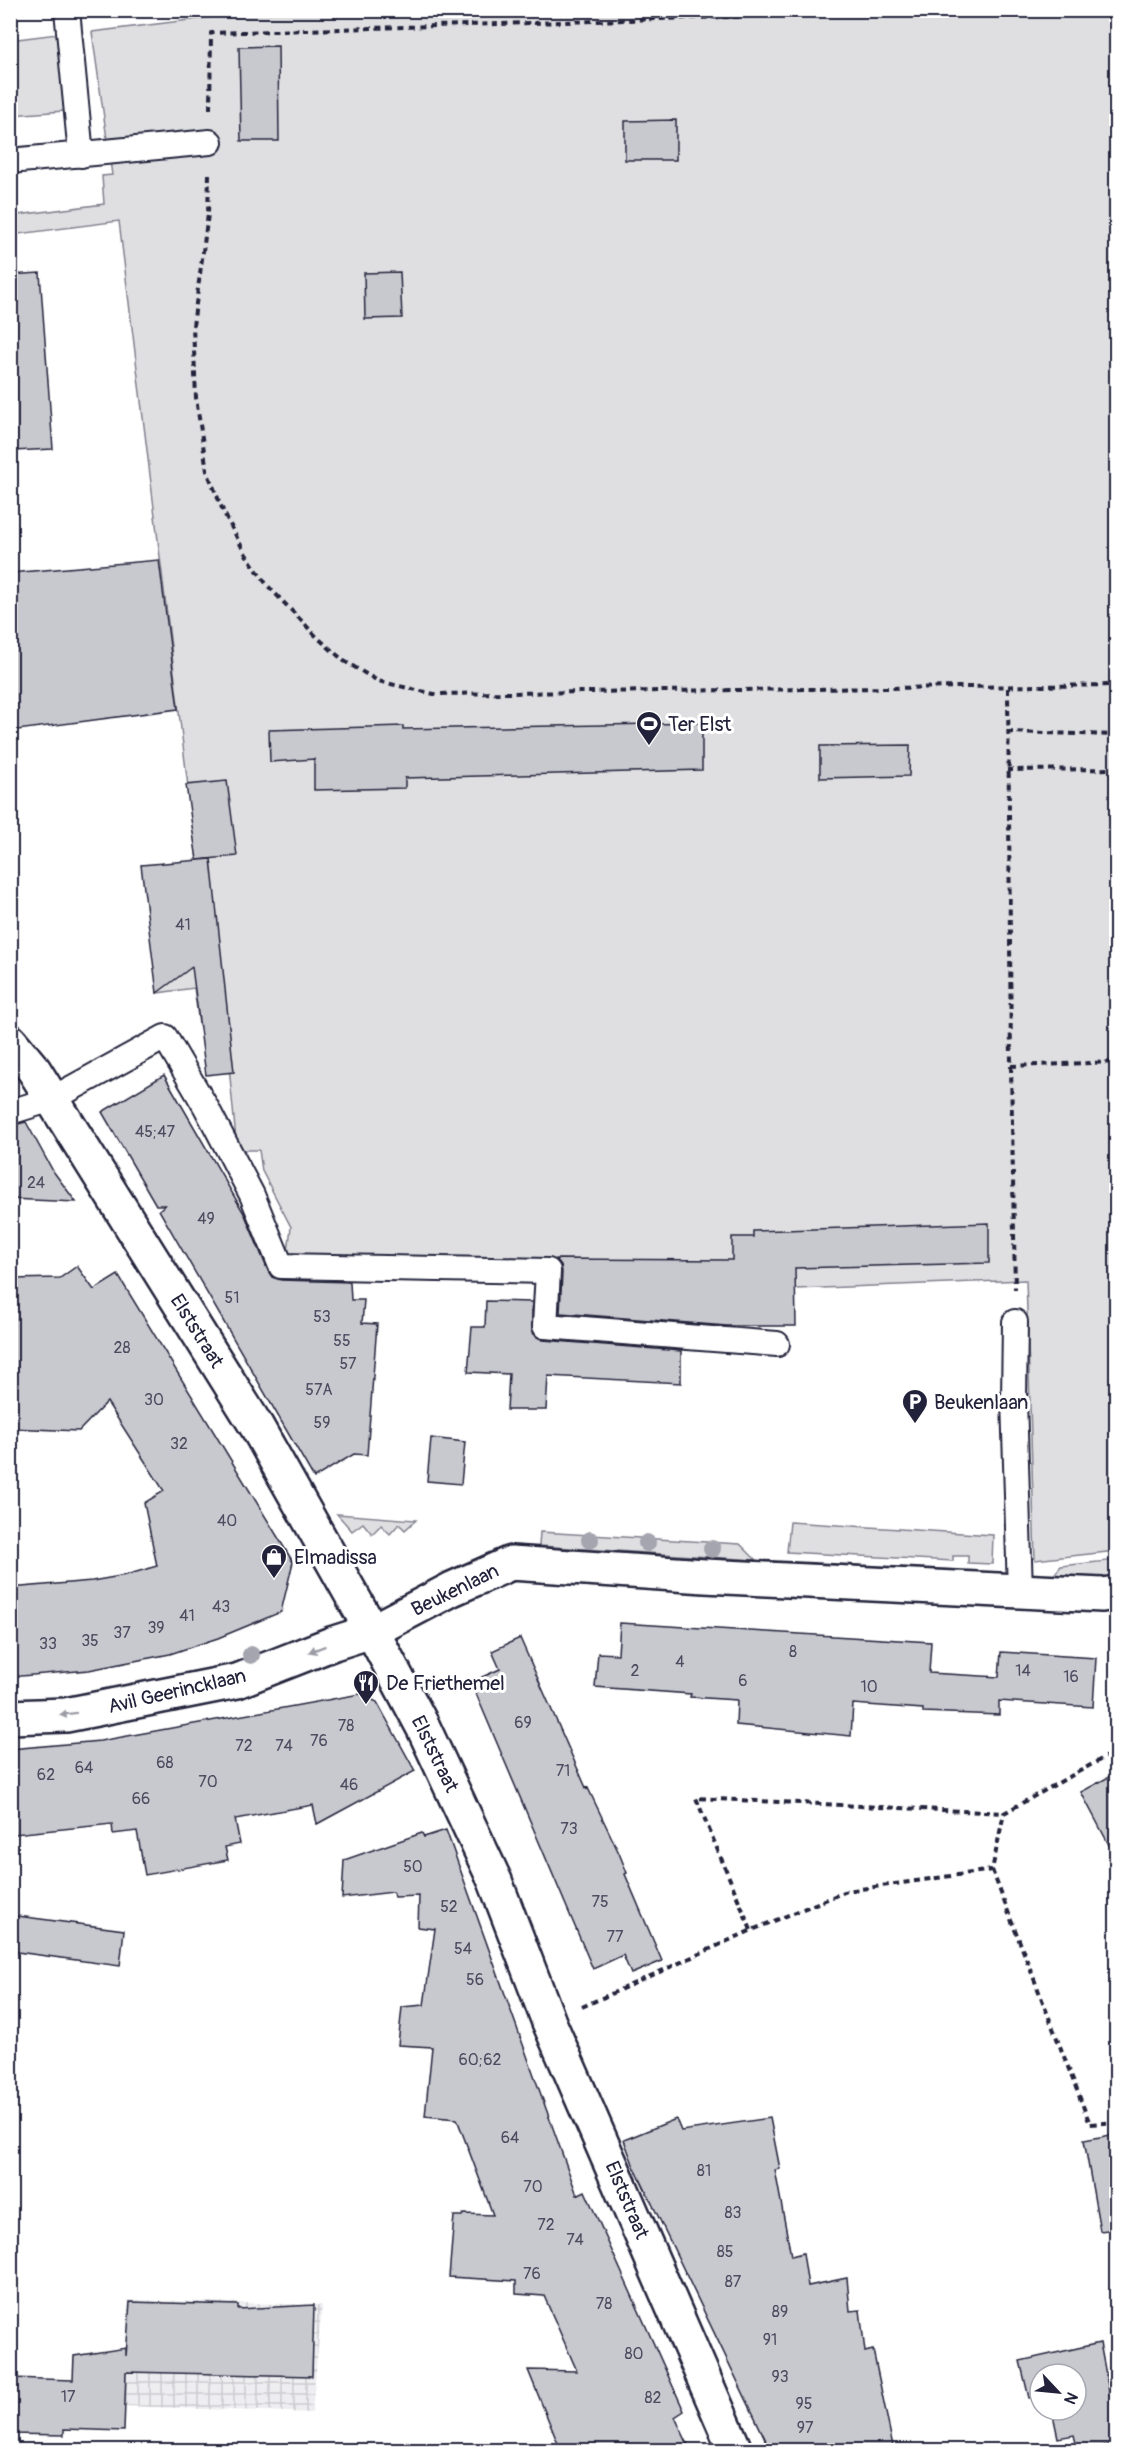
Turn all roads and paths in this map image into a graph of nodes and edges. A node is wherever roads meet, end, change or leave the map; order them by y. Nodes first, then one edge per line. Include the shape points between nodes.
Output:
1 (67, 10) edge
2 (764, 10) edge
3 (946, 10) edge
4 (741, 17) junction
5 (210, 142) junction
6 (81, 155) junction
7 (10, 160) edge
8 (1116, 685) edge
9 (1008, 688) junction
10 (1007, 732) junction
11 (1116, 735) edge
12 (1116, 769) edge
13 (1007, 770) junction
14 (10, 1041) edge
15 (1116, 1062) edge
16 (1011, 1066) junction
17 (52, 1099) junction
18 (10, 1112) edge
19 (1015, 1322) joint
20 (777, 1344) dead end
21 (1020, 1591) junction
22 (1112, 1602) edge
23 (372, 1631) junction
24 (10, 1717) edge
25 (1116, 1751) edge
26 (1004, 1812) junction
27 (992, 1870) junction
28 (752, 1930) junction
29 (549, 2022) junction
30 (1116, 2122) edge
31 (735, 2451) edge

1 - 6 lane
2 - 4 path
3 - 4 path
4 - 5 path via 211,33
5 - 6 lane
5 - 9 path via 208,214 193,326 196,398 207,471 245,554 267,585 344,661 378,681 434,694
6 - 7 lane
8 - 9 path
9 - 10 path
10 - 11 path
10 - 13 path
12 - 13 path
13 - 16 path
14 - 17 street, Elststraat
15 - 16 path
16 - 19 path
17 - 18 lane
17 - 20 lane via 165,1037 252,1195 281,1266 548,1271 545,1326
17 - 23 street, Elststraat via 257,1427
19 - 21 lane
21 - 22 street, Beukenlaan
21 - 23 street, Beukenlaan via 511,1563
23 -> 24 street, Avil Geerincklaan via 237,1681 66,1715
23 - 29 street, Elststraat via 423,1727 495,1881
25 - 26 path
26 - 27 path
26 - 28 path via 696,1798
27 - 28 path via 847,1891
27 - 30 path via 1090,2124
28 - 29 path
29 - 31 street, Elststraat

